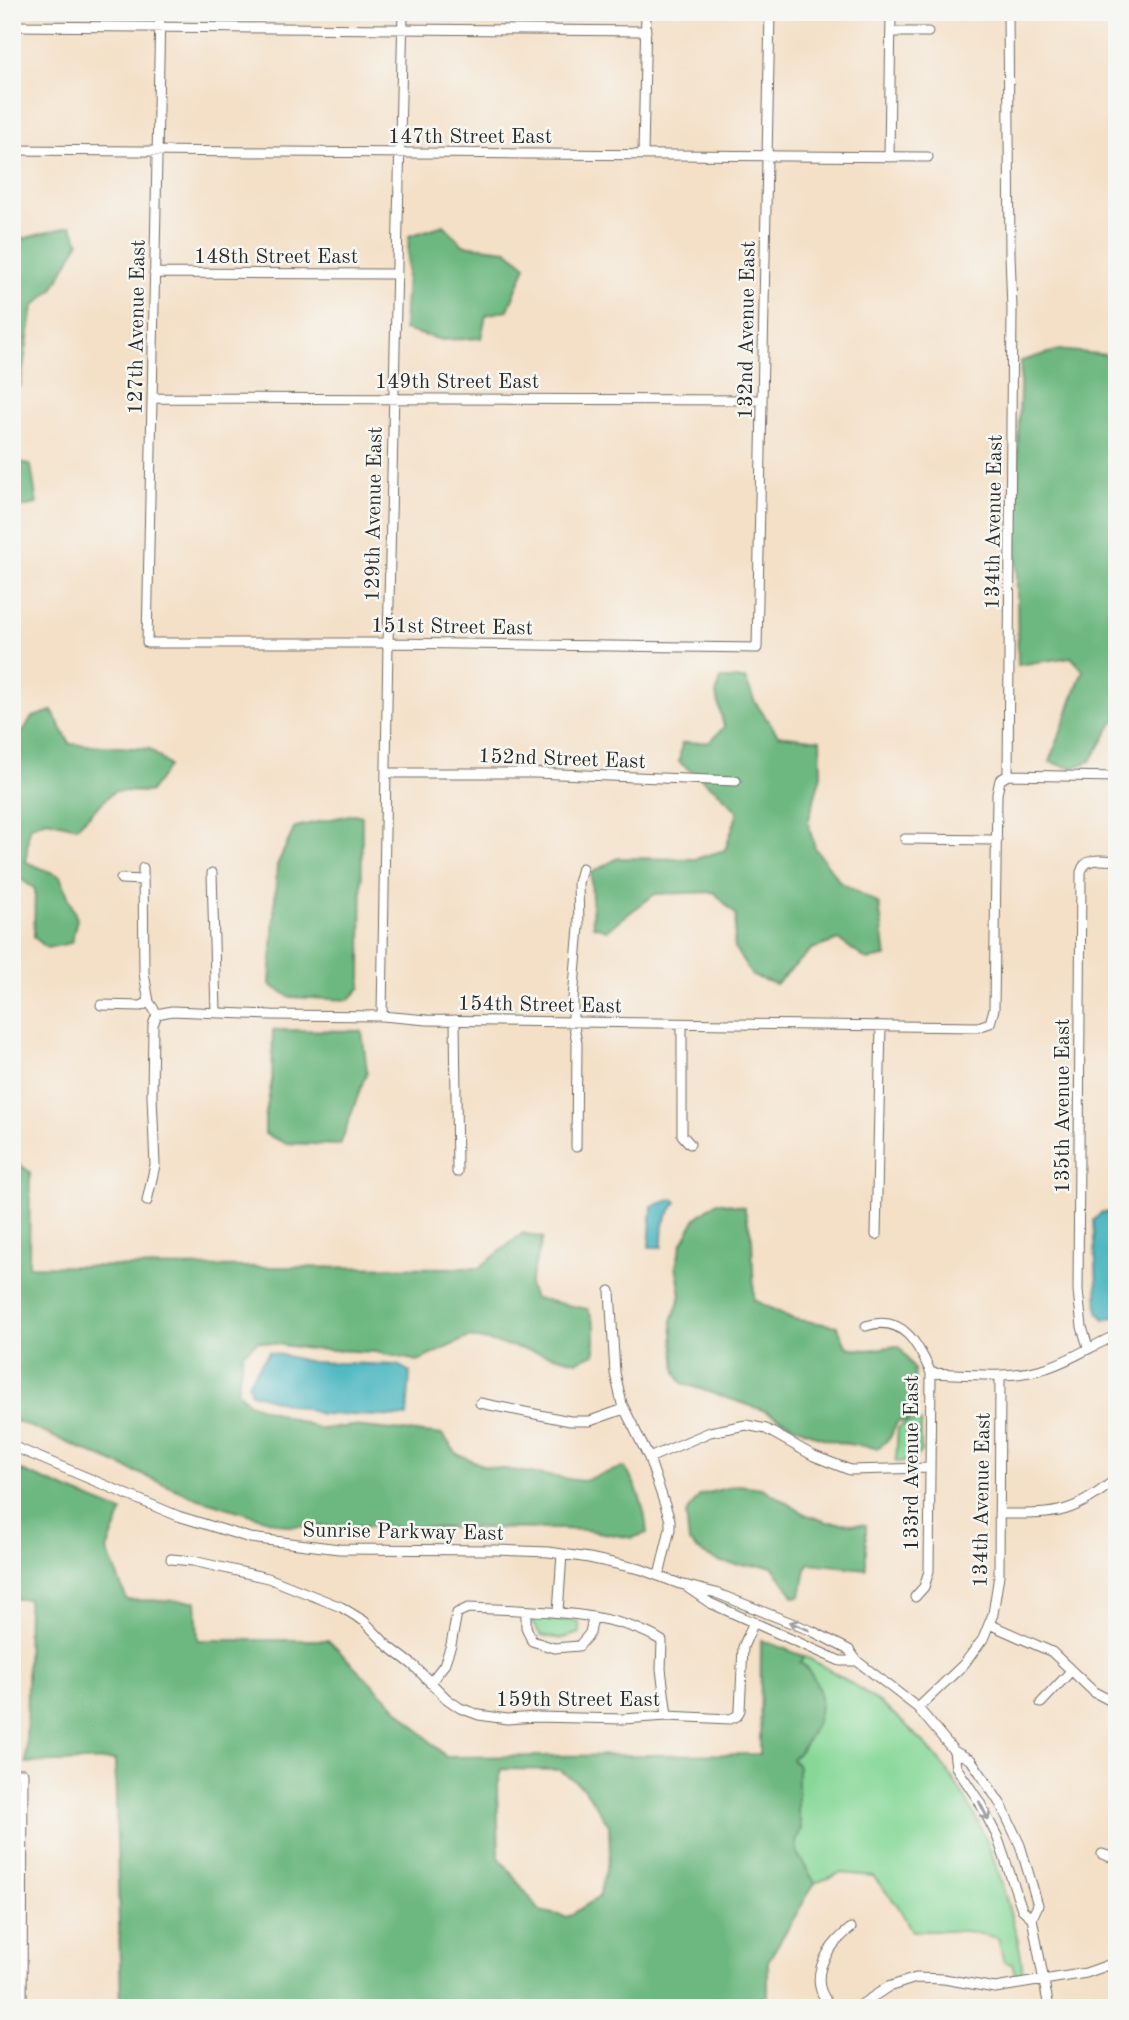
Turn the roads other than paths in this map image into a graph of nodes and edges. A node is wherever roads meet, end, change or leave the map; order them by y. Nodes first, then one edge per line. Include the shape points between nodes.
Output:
1 (160, 12) edge
2 (403, 12) edge
3 (646, 12) edge
4 (770, 12) edge
5 (891, 12) edge
6 (1008, 12) edge
7 (12, 26) edge
8 (159, 27) junction
9 (403, 29) junction
10 (646, 31) junction
11 (891, 32) junction
12 (928, 32) dead end
13 (12, 150) edge
14 (157, 151) junction
15 (400, 153) junction
16 (643, 155) junction
17 (767, 156) junction
18 (889, 157) junction
19 (928, 157) dead end
20 (154, 272) junction
21 (397, 274) junction
22 (152, 398) junction
23 (394, 398) junction
24 (762, 400) junction
25 (147, 643) joint
26 (388, 643) junction
27 (757, 648) joint
28 (387, 773) junction
29 (1008, 775) junction
30 (1117, 777) edge
31 (736, 781) dead end
32 (905, 839) dead end
33 (996, 840) junction
34 (1117, 860) edge
35 (582, 867) dead end
36 (143, 868) dead end
37 (212, 873) dead end
38 (121, 879) dead end
39 (143, 880) junction
40 (149, 1002) junction
41 (101, 1005) dead end
42 (216, 1013) junction
43 (158, 1014) junction
44 (382, 1016) junction
45 (455, 1020) junction
46 (573, 1021) junction
47 (682, 1025) junction
48 (988, 1025) joint
49 (881, 1026) junction
50 (690, 1144) dead end
51 (576, 1147) dead end
52 (457, 1172) dead end
53 (147, 1201) dead end
54 (876, 1235) dead end
55 (610, 1291) dead end
56 (866, 1326) dead end
57 (1117, 1335) edge
58 (1088, 1347) junction
59 (931, 1373) junction
60 (1000, 1376) junction
61 (480, 1403) dead end
62 (624, 1409) junction
63 (12, 1446) edge
64 (649, 1458) junction
65 (928, 1468) junction
66 (1117, 1478) edge
67 (999, 1514) junction
68 (562, 1554) junction
69 (171, 1559) dead end
70 (659, 1576) junction
71 (680, 1584) junction
72 (915, 1597) dead end
73 (526, 1611) junction
74 (558, 1612) junction
75 (593, 1618) junction
76 (754, 1622) junction
77 (989, 1624) junction
78 (857, 1661) junction
79 (1071, 1671) junction
80 (430, 1683) junction
81 (1041, 1703) dead end
82 (1117, 1704) edge
83 (918, 1708) junction
84 (667, 1716) junction
85 (954, 1751) junction
86 (12, 1773) edge
87 (1102, 1854) dead end
88 (1117, 1859) edge
89 (1032, 1918) junction
90 (851, 1928) dead end
91 (1116, 1963) edge
92 (1044, 1980) junction
93 (22, 2008) edge
94 (831, 2008) edge
95 (856, 2008) edge
96 (1049, 2008) edge

1 - 8 street, 127th Avenue East
2 - 9 street, 129th Avenue East
3 - 10 street
4 - 17 street, 132nd Avenue East
5 - 11 street
6 - 29 street, 134th Avenue East via 1012,309
7 - 8 street
8 - 9 street
8 - 14 street, 127th Avenue East
9 - 10 street
9 - 15 street, 129th Avenue East
10 - 16 street
11 - 12 street
11 - 18 street
13 - 14 street, 147th Street East
14 - 15 street, 147th Street East
14 - 20 street, 127th Avenue East
15 - 16 street, 147th Street East
15 - 21 street, 129th Avenue East
16 - 17 street, 147th Street East
17 - 18 street, 147th Street East
17 - 24 street, 132nd Avenue East
18 - 19 street, 147th Street East
20 - 21 street, 148th Street East
20 - 22 street, 127th Avenue East
21 - 23 street, 129th Avenue East
22 - 23 street, 149th Street East
22 - 25 street, 127th Avenue East
23 - 24 street, 149th Street East
23 - 26 street, 129th Avenue East
24 - 27 street, 132nd Avenue East
25 - 26 street, 151st Street East
26 - 27 street, 151st Street East
26 - 28 street, 129th Avenue East
28 - 31 street, 152nd Street East
28 - 44 street, 129th Avenue East
29 - 30 street
29 - 33 street, 134th Avenue East via 998,784
32 - 33 street
33 - 48 street, 134th Avenue East via 995,996
34 - 58 street, 135th Avenue East via 1094,860 1083,865 1081,872 1078,1291
35 - 46 street
36 - 39 street
37 - 42 street
38 - 39 street
39 - 40 street via 144,972
40 - 41 street
40 - 43 street
42 - 43 street, 154th Street East
42 - 44 street, 154th Street East
43 - 53 street via 153,1024 155,1166
44 - 45 street, 154th Street East
45 - 46 street, 154th Street East
45 - 52 street
46 - 47 street, 154th Street East
46 - 51 street
47 - 49 street, 154th Street East
47 - 50 street via 682,1135
48 - 49 street, 154th Street East
49 - 54 street
55 - 62 street via 615,1373
56 - 59 street, 133rd Avenue East via 887,1323 910,1335
57 - 58 street
58 - 60 street via 1051,1367
59 - 60 street
59 - 65 street, 133rd Avenue East
60 - 67 street, 134th Avenue East
61 - 62 street via 570,1421 590,1421
62 - 64 street
63 - 68 street, Sunrise Parkway East via 178,1516 250,1538 339,1549
64 - 65 street via 710,1432 746,1425 766,1429 814,1457 850,1469
64 - 70 street via 670,1520
65 - 72 street, 133rd Avenue East via 929,1571 925,1587
66 - 67 street via 1092,1499 1067,1510
67 - 77 street, 134th Avenue East via 998,1594
68 - 70 street, Sunrise Parkway East
68 - 74 street
69 - 80 street, 159th Street East via 286,1583 341,1607 364,1621
70 - 71 street, Sunrise Parkway East
71 - 76 street, Sunrise Parkway East
78 -> 71 street, Sunrise Parkway East via 849,1650 812,1631 716,1593
73 - 74 street
73 - 75 street via 532,1641 554,1648 579,1646 590,1633
73 - 80 street via 468,1608 457,1613 444,1665
74 - 75 street
75 - 84 street via 662,1641
76 - 78 street, Sunrise Parkway East via 840,1661
76 - 84 street, 159th Street East via 743,1647 737,1716 723,1720
77 - 79 street via 1052,1652
77 - 83 street, 134th Avenue East via 964,1664
78 - 83 street, Sunrise Parkway East
79 - 81 street
79 - 82 street via 1094,1692
80 - 84 street, 159th Street East via 460,1708 491,1718
83 - 85 street
85 -> 89 street via 956,1767 997,1836 1022,1909
85 - 89 street via 971,1760 1001,1805 1020,1845 1038,1905
86 - 93 street via 23,1773
87 - 88 street
89 - 92 street
90 - 94 street via 821,1968 820,1989
91 - 92 street
92 - 95 street via 995,1989 916,1978 888,1987
92 - 96 street

